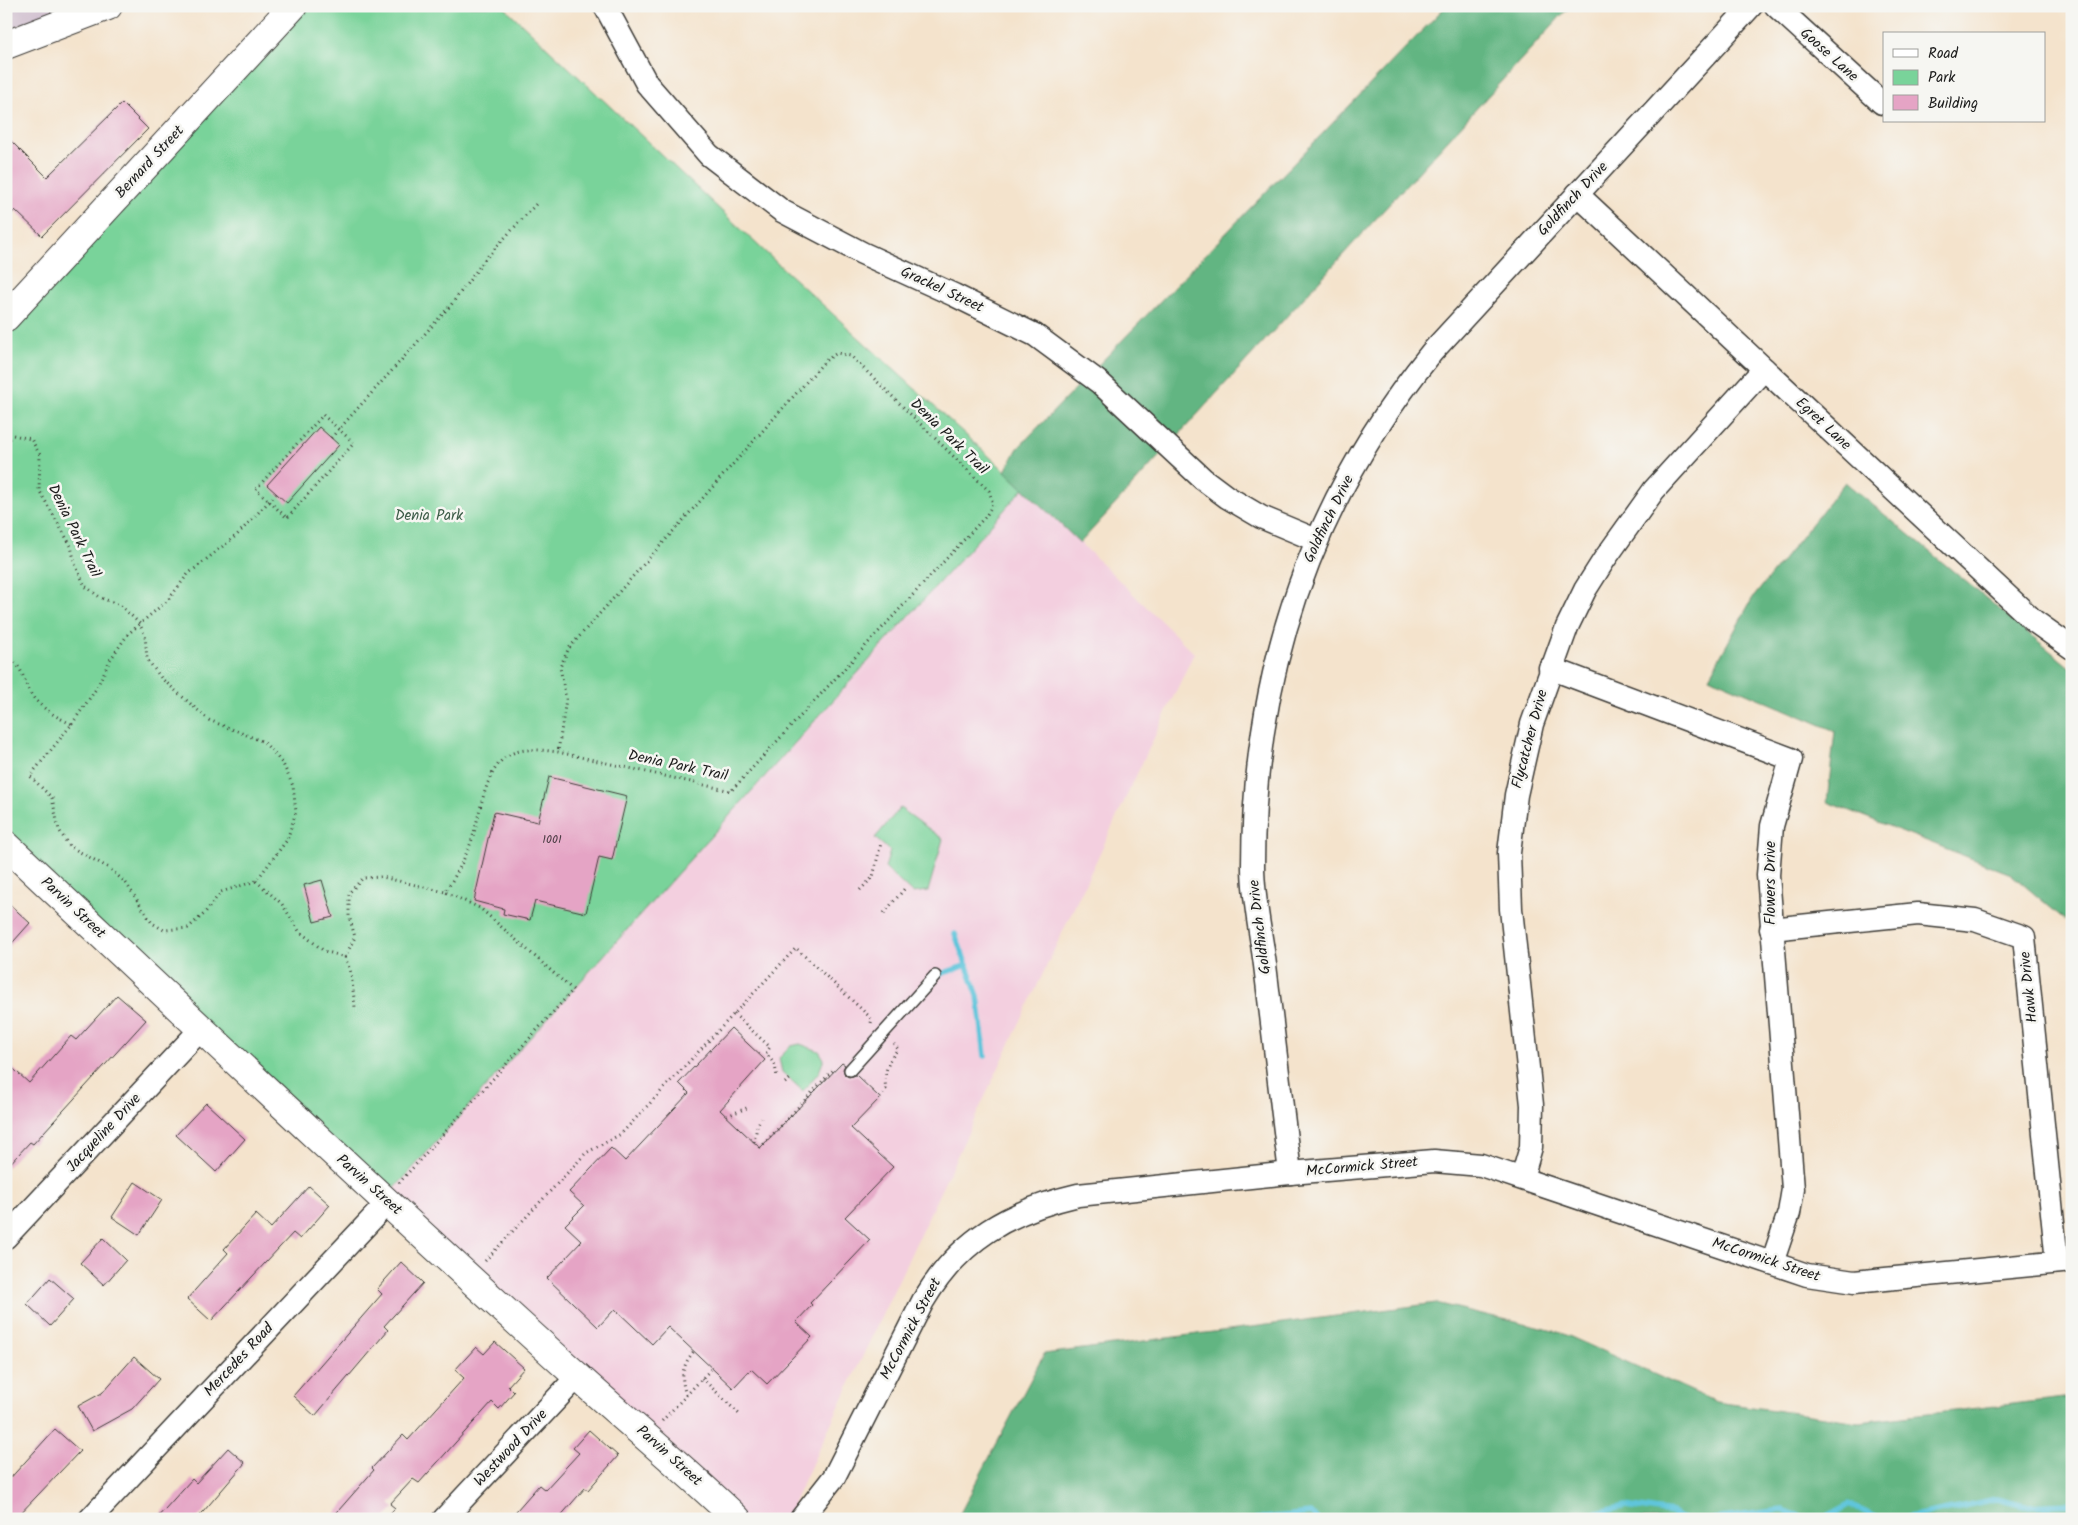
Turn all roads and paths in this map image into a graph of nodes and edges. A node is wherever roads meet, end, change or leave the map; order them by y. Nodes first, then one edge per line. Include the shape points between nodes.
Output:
1 (108, 6) edge
2 (293, 6) edge
3 (605, 6) edge
4 (1751, 6) edge
5 (1776, 6) edge
6 (6, 45) edge
7 (1882, 103) dead end
8 (1577, 194) junction
9 (536, 204) dead end
10 (6, 317) edge
11 (1764, 370) junction
12 (339, 429) junction
13 (331, 438) dead end
14 (6, 442) edge
15 (276, 494) dead end
16 (269, 501) junction
17 (1316, 540) junction
18 (139, 623) junction
19 (2072, 648) edge
20 (6, 656) edge
21 (1550, 668) junction
22 (72, 724) junction
23 (558, 752) junction
24 (881, 843) dead end
25 (6, 845) edge
26 (256, 881) junction
27 (906, 887) dead end
28 (860, 890) dead end
29 (445, 892) junction
30 (884, 913) dead end
31 (1771, 930) junction
32 (345, 957) junction
33 (935, 976) dead end
34 (354, 1007) dead end
35 (734, 1014) junction
36 (871, 1028) dead end
37 (201, 1029) junction
38 (884, 1032) junction
39 (839, 1064) dead end
40 (850, 1070) dead end
41 (777, 1077) dead end
42 (790, 1079) dead end
43 (786, 1083) dead end
44 (880, 1098) dead end
45 (749, 1107) dead end
46 (727, 1116) dead end
47 (761, 1118) dead end
48 (754, 1142) dead end
49 (760, 1148) dead end
50 (1290, 1172) junction
51 (1522, 1178) junction
52 (387, 1200) junction
53 (6, 1237) edge
54 (2064, 1262) edge
55 (483, 1263) dead end
56 (1772, 1263) junction
57 (694, 1351) dead end
58 (712, 1368) dead end
59 (578, 1376) junction
60 (702, 1378) junction
61 (686, 1396) junction
62 (739, 1414) dead end
63 (660, 1424) dead end
64 (90, 1519) edge
65 (444, 1519) edge
66 (737, 1519) edge
67 (801, 1519) edge

1 - 6 street
2 - 10 street, Bernard Street
3 - 17 street, Grackel Street via 647,84 709,154 782,211 1035,336 1100,383 1203,479 1227,497 1261,517
4 - 8 street, Goldfinch Drive
5 - 7 street, Goose Lane
8 - 11 street, Egret Lane
8 - 17 street, Goldfinch Drive via 1408,381 1356,463
9 - 12 path via 486,258 451,305
11 - 19 street, Egret Lane via 2034,621
11 - 21 street, Flycatcher Drive via 1669,472 1632,519 1585,590
12 - 13 path
12 - 16 path via 323,414 256,489
12 - 16 path via 354,443 288,518
14 - 18 path, Denia Park Trail via 14,435 31,440 40,455 39,490 70,546 85,586 101,598 120,605
15 - 16 path
16 - 18 path via 237,535 188,574 168,600
17 - 50 street, Goldfinch Drive via 1295,594 1264,722 1254,840 1253,868
18 - 22 path via 110,660 96,689
18 - 26 path, Denia Park Trail via 145,635 148,659 161,678 209,720 264,742 283,764 293,786 296,812 287,840
20 - 22 path via 18,663 32,695 62,720
21 - 31 street, Flowers Drive via 1791,759 1768,852
21 - 51 street, Flycatcher Drive via 1522,760 1509,854 1511,909 1532,1105 1530,1147
22 - 26 path via 30,776 52,798 59,830 69,846 109,868 126,883 152,923 164,930 188,928 221,892
23 - 23 path, Denia Park Trail via 566,699 560,667 569,648 825,361 837,353 851,356 989,491 993,504 986,516 731,791
23 - 29 path, Denia Park Trail via 532,749 508,755 492,774 471,843
24 - 28 path via 873,877
25 - 37 street, Parvin Street
26 - 32 path via 282,904 299,931 324,951
27 - 30 path
29 - 32 path via 382,878 363,878 349,893 349,916 355,936
29 - 52 path via 480,908 573,990
31 - 54 street, Hawk Drive via 1918,914 1975,920 2024,937
31 - 56 street, Flowers Drive via 1793,1189 1789,1213
32 - 34 path via 351,973
33 - 38 lane
35 - 36 path via 796,948 872,1019
35 - 41 path via 770,1047 766,1053 775,1065
35 - 55 path via 620,1134 586,1153
37 - 52 street, Parvin Street
37 - 53 street, Jacqueline Drive
38 - 40 lane
38 - 44 path via 898,1049 891,1056 884,1076 886,1089
39 - 49 path
42 - 43 path
45 - 46 path
47 - 48 path
50 - 51 street, McCormick Street via 1450,1161 1481,1164
50 - 67 street, McCormick Street via 1078,1195 1050,1202 996,1225 971,1243 937,1279 834,1477
51 - 56 street, McCormick Street
52 - 59 street, Parvin Street
52 - 64 street, Mercedes Road
54 - 56 street, McCormick Street via 1854,1282 1815,1277
57 - 61 path via 682,1370
58 - 60 path
59 - 65 street, Westwood Drive
59 - 66 street, Parvin Street
60 - 61 path
60 - 62 path
61 - 63 path

